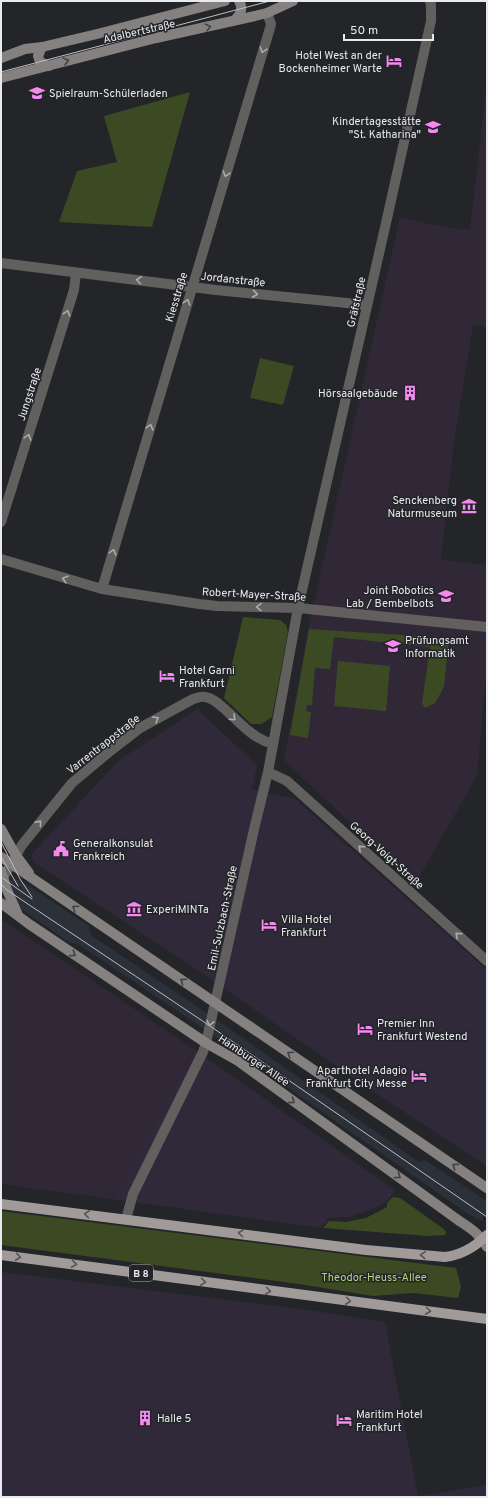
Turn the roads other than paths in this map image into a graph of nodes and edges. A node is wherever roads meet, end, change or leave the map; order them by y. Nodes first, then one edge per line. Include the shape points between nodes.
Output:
1 (225, 1) edge
2 (239, 1) edge
3 (293, 1) edge
4 (430, 1) edge
5 (267, 13) junction
6 (235, 20) junction
7 (42, 47) junction
8 (1, 58) edge
9 (49, 66) junction
10 (1, 78) edge
11 (1, 263) edge
12 (76, 273) junction
13 (192, 286) junction
14 (367, 305) junction
15 (1, 522) edge
16 (1, 559) edge
17 (102, 589) junction
18 (298, 608) junction
19 (487, 626) edge
20 (273, 744) junction
21 (268, 772) junction
22 (1, 829) edge
23 (15, 854) junction
24 (1, 857) edge
25 (11, 864) junction
26 (2, 877) edge
27 (38, 883) junction
28 (1, 902) edge
29 (20, 918) junction
30 (487, 961) edge
31 (215, 1003) junction
32 (206, 1042) junction
33 (487, 1188) edge
34 (1, 1204) edge
35 (126, 1219) junction
36 (486, 1240) edge
37 (1, 1255) edge
38 (487, 1319) edge

1 - 7 street, Adalbertstraße
2 - 6 street via 242,8
3 - 5 street, Adalbertstraße
4 - 14 street, Gräfstraße via 431,21
5 - 6 street, Adalbertstraße
5 -> 13 street, Kiesstraße via 270,28
9 -> 6 street, Adalbertstraße
7 - 8 street, Adalbertstraße via 25,49
7 - 9 street via 38,56 40,62
9 - 10 street, Adalbertstraße
11 - 12 street, Jordanstraße
13 -> 12 street, Jordanstraße
15 -> 12 street, Jungstraße via 74,290
13 -> 14 street, Jordanstraße
17 -> 13 street, Kiesstraße
14 - 18 street, Gräfstraße
17 -> 16 street, Robert-Mayer-Straße
18 -> 17 street, Robert-Mayer-Straße via 217,606
18 - 19 street, Robert-Mayer-Straße
18 - 20 street, Emil-Sulzbach-Straße
20 - 21 street, Emil-Sulzbach-Straße
23 -> 20 street, Varrentrappstraße via 72,783 140,728 193,699 202,696 211,699 257,738
30 -> 21 street, Georg-Voigt-Straße via 287,781
21 - 31 street, Emil-Sulzbach-Straße
22 - 23 street
23 - 25 street, Varrentrappstraße
23 - 27 street
24 - 25 street
25 - 26 street, Varrentrappstraße
25 - 27 street
26 - 29 street
31 -> 27 street
28 - 29 street, Hamburger Allee
29 -> 32 street, Hamburger Allee
31 -> 32 street, Emil-Sulzbach-Straße
33 -> 31 street
32 - 35 street, Emil-Sulzbach-Straße via 133,1194
32 -> 36 street, Hamburger Allee via 238,1061
35 -> 34 main road
36 -> 35 main road via 452,1256 444,1257
37 -> 38 main road, B 8

